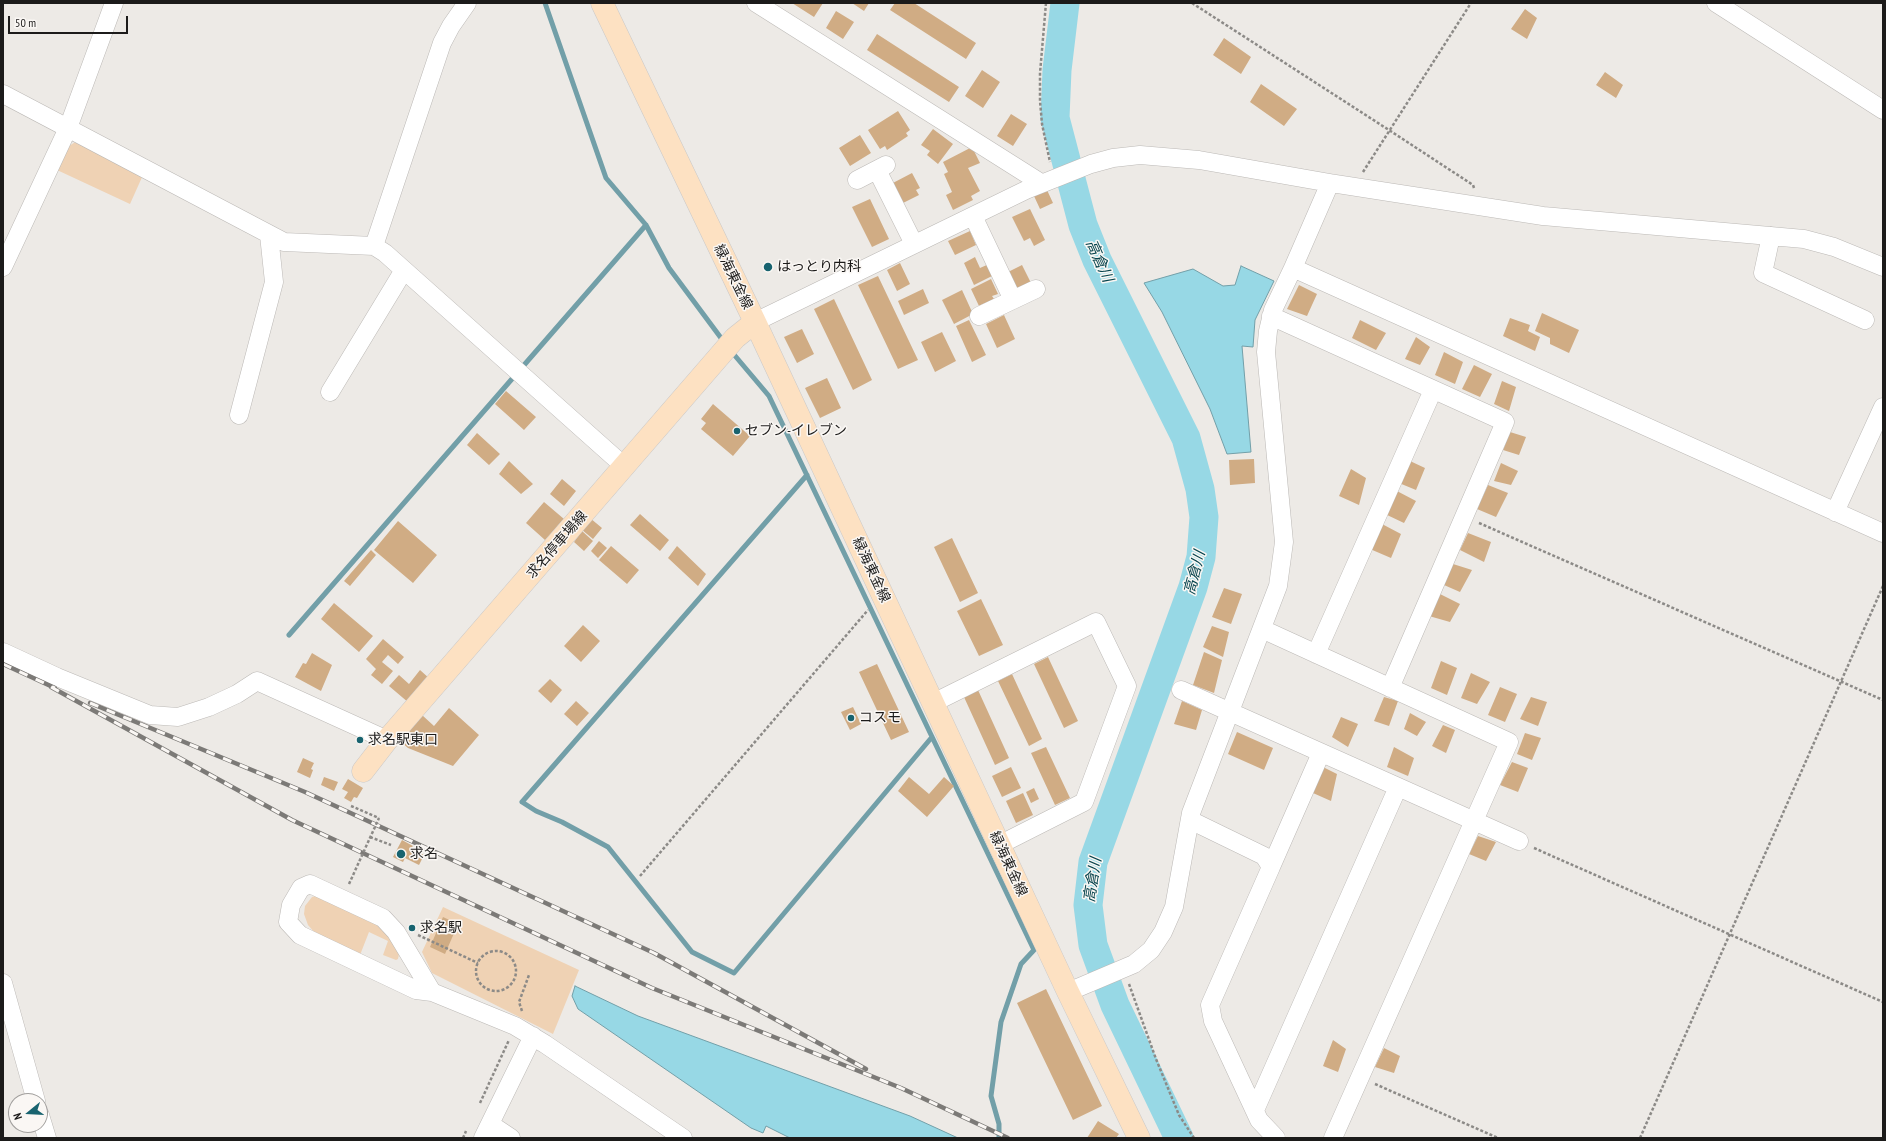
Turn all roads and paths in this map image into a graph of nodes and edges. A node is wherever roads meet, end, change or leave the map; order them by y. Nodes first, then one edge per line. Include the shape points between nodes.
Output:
1 (114, 3) edge
2 (467, 3) edge
3 (602, 3) edge
4 (1046, 3) edge
5 (1192, 3) edge
6 (1471, 3) edge
7 (1716, 3) edge
8 (759, 4) edge
9 (3, 94) edge
10 (1883, 110) edge
11 (68, 128) junction
12 (1051, 179) junction
13 (857, 180) dead end
14 (1330, 183) junction
15 (1354, 186) junction
16 (1481, 206) junction
17 (973, 216) junction
18 (269, 235) junction
19 (1770, 236) junction
20 (914, 244) junction
21 (374, 246) junction
22 (3, 267) edge
23 (1883, 267) edge
24 (1294, 268) junction
25 (404, 270) junction
26 (1036, 289) dead end
27 (1013, 300) junction
28 (979, 316) dead end
29 (1272, 316) junction
30 (1865, 320) dead end
31 (755, 322) junction
32 (1433, 390) junction
33 (330, 392) dead end
34 (1883, 407) edge
35 (239, 415) dead end
36 (624, 466) junction
37 (1835, 512) junction
38 (1464, 516) junction
39 (1883, 533) edge
40 (1883, 586) edge
41 (882, 594) junction
42 (1262, 629) junction
43 (3, 652) edge
44 (1316, 654) junction
45 (1841, 682) junction
46 (1390, 688) junction
47 (1181, 690) dead end
48 (1883, 700) edge
49 (933, 703) junction
50 (1230, 712) junction
51 (388, 740) junction
52 (1322, 752) junction
53 (363, 771) dead end
54 (1398, 787) junction
55 (351, 806) dead end
56 (1190, 820) junction
57 (1474, 821) junction
58 (370, 837) junction
59 (1519, 841) joint
60 (391, 845) dead end
61 (999, 845) junction
62 (1271, 867) junction
63 (640, 876) dead end
64 (349, 884) dead end
65 (415, 934) dead end
66 (1730, 934) junction
67 (478, 963) junction
68 (1121, 969) junction
69 (529, 975) dead end
70 (3, 984) edge
71 (1076, 989) junction
72 (432, 992) junction
73 (1883, 1002) edge
74 (515, 1026) junction
75 (533, 1036) junction
76 (1360, 1077) junction
77 (34, 1093) edge
78 (476, 1110) dead end
79 (1255, 1110) junction
80 (470, 1124) dead end
81 (487, 1131) edge
82 (463, 1138) edge
83 (511, 1138) edge
84 (683, 1138) edge
85 (1139, 1138) edge
86 (1194, 1138) edge
87 (1276, 1138) edge
88 (1333, 1138) edge
89 (1498, 1138) edge
90 (1640, 1138) edge

1 - 11 street
2 - 21 street via 442,43
3 - 31 main road, 緑海東金線
4 - 12 path via 1040,101
5 - 16 path via 1473,185
6 - 15 path
7 - 10 street
8 - 12 street
9 - 11 street
11 - 18 street
11 - 22 street
12 - 14 street via 1113,158 1140,155 1200,160
12 - 17 street
13 - 20 street via 882,168
14 - 15 street
14 - 24 street
15 - 16 street
16 - 19 street via 1543,216
17 - 20 street
17 - 27 street
18 - 21 street via 284,242
18 - 35 street via 274,282
19 - 23 street via 1804,239 1834,247
19 - 30 street via 1763,273
20 - 31 street
21 - 25 street
24 - 29 street
24 - 37 street
25 - 33 street
25 - 36 street
26 - 27 street
27 - 28 street
29 - 32 street
29 - 42 street via 1266,352 1284,542 1278,586
31 - 36 main road, 求名停車場線 via 735,338
31 - 41 main road, 緑海東金線
32 - 38 street via 1505,422
32 - 44 street
34 - 37 street
36 - 51 main road, 求名停車場線
37 - 39 street
38 - 45 path
38 - 46 street
40 - 45 path
41 - 49 main road, 緑海東金線
41 - 63 path
42 - 44 street
42 - 50 street
43 - 51 street via 150,715 178,717 209,707 257,681
44 - 46 street
45 - 48 path
45 - 66 path
46 - 57 street via 1509,742
47 - 50 street
49 - 61 main road, 緑海東金線
49 - 61 street via 1096,622 1128,686 1084,802
50 - 52 street
50 - 56 street
51 - 53 main road, 求名停車場線
52 - 54 street
52 - 62 street
54 - 57 street
54 - 79 street
55 - 58 path, bridge via 378,818
56 - 62 street via 1264,856
56 - 68 street via 1174,907 1163,932 1151,950 1134,964
57 - 59 street
57 - 76 street
58 - 60 path
58 - 64 path, bridge
59 - 66 path
61 - 71 main road, 緑海東金線
62 - 79 street via 1210,1005 1213,1021
65 - 67 path
66 - 73 path
66 - 90 path
67 - 67 path via 492,951 505,953 514,962 514,980 511,985 500,991 488,990 478,981
68 - 71 street
68 - 86 path via 1179,1115
69 - 74 path via 519,1002 522,1011
70 - 77 street
71 - 85 main road, 緑海東金線
72 - 72 street via 416,990 300,935 288,922 291,905 301,888 310,884 383,918 396,932
72 - 74 street
74 - 75 street
74 - 78 path
75 - 81 street
75 - 84 street
76 - 88 street
76 - 89 path
79 - 87 street via 1259,1120
80 - 82 path
81 - 83 street

